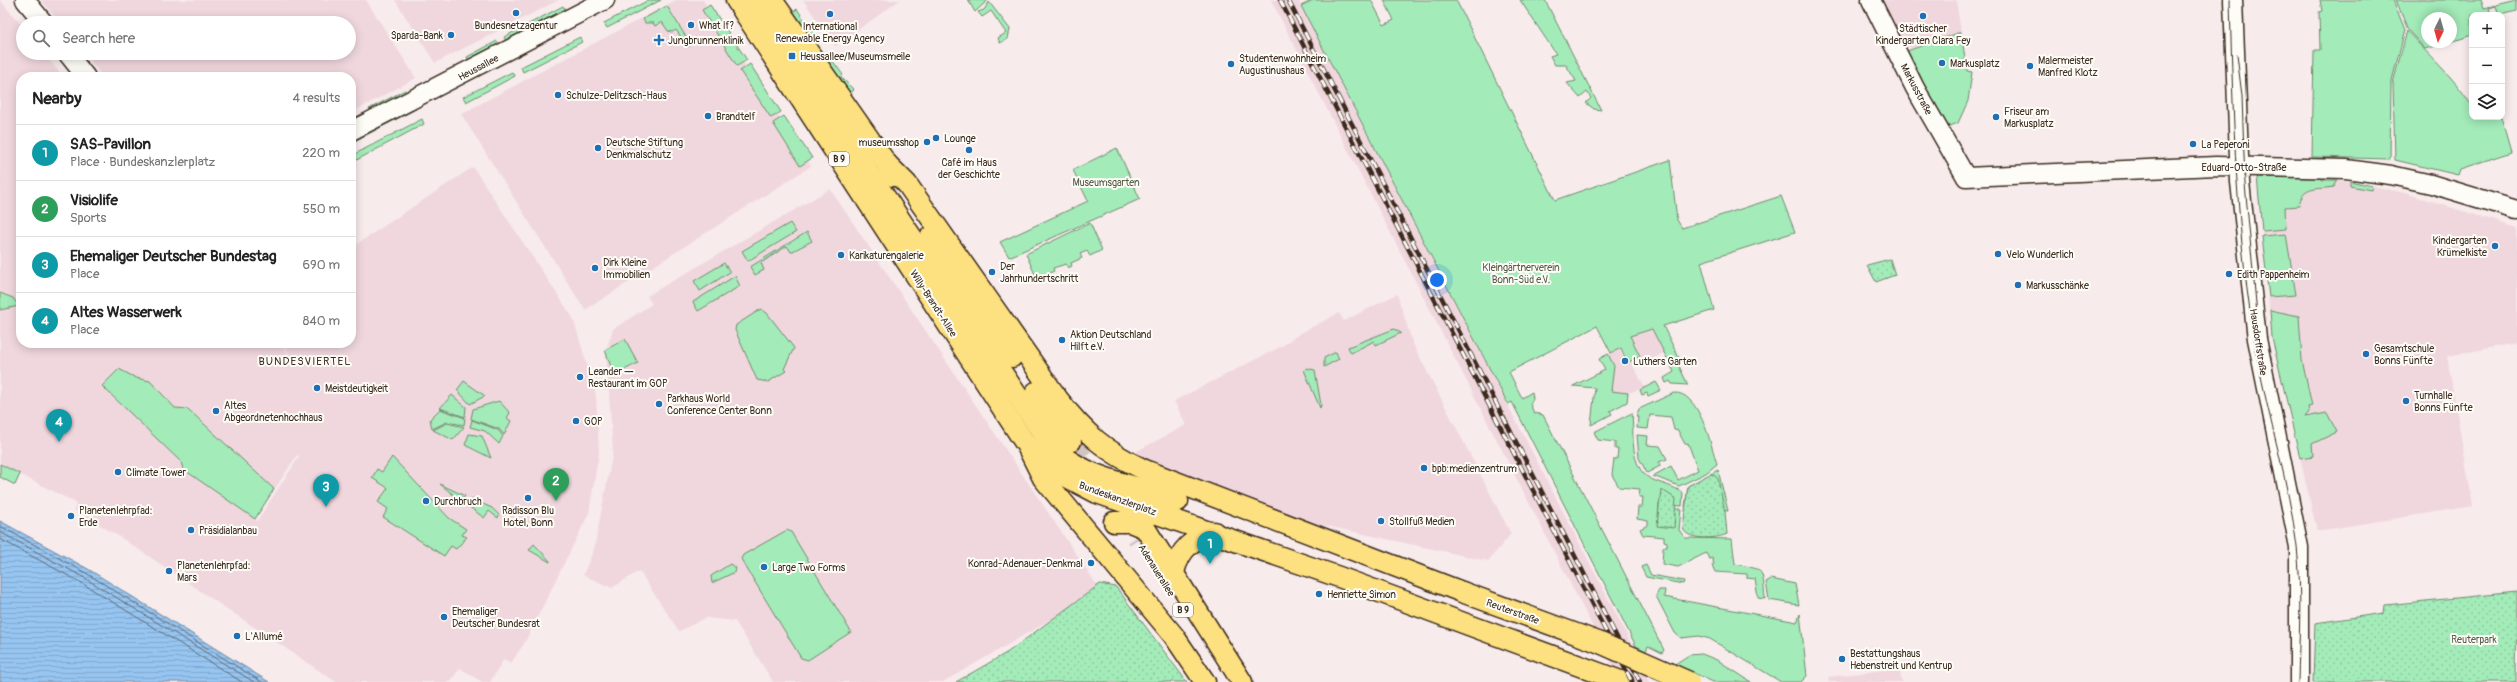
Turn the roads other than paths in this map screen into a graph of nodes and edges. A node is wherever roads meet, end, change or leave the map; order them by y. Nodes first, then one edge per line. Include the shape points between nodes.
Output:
1 (25, 0) edge
2 (605, 0) edge
3 (736, 0) edge
4 (754, 0) edge
5 (772, 0) edge
6 (1871, 0) edge
7 (2233, 0) edge
8 (38, 16) edge
9 (73, 60) edge
10 (82, 72) edge
11 (356, 128) edge
12 (851, 155) junction
13 (887, 164) junction
14 (2240, 166) junction
15 (1966, 177) joint
16 (2517, 210) edge
17 (945, 262) junction
18 (1071, 441) tunnel mouth
19 (1027, 446) junction
20 (1222, 500) junction
21 (1178, 501) junction
22 (1136, 506) junction
23 (1114, 522) junction
24 (1214, 532) junction
25 (1138, 539) tunnel mouth
26 (1111, 561) junction
27 (1174, 572) junction
28 (1205, 682) edge
29 (1227, 682) edge
30 (1242, 682) edge
31 (1623, 682) edge
32 (1689, 682) edge
33 (2300, 682) edge

1 - 8 street
2 - 11 street, Heussallee
3 - 12 main road, Willy-Brandt-Allee / B 9
4 - 12 main road
5 - 13 main road
6 - 15 street, Markusstraße via 1915,88
7 - 14 street, Hausdorffstraße
9 - 10 street
12 - 17 main road via 866,154 930,248
12 - 19 main road, Willy-Brandt-Allee / B 9
12 - 21 main road via 1051,446 1069,461 1094,475
13 - 17 main road via 901,195 935,241
13 - 20 main road via 907,184 1058,398 1093,439 1132,464
14 - 15 street, Eduard-Otto-Straße
14 - 16 street, Eduard-Otto-Straße via 2346,169 2379,173 2431,184
14 - 33 street, Hausdorffstraße via 2257,339 2299,547
17 - 18 main road
19 - 22 main road, Bundeskanzlerplatz via 1072,481 1097,493
19 - 26 main road, B 9 via 1044,478
20 - 21 main road
20 - 32 main road, Reuterstraße, bridge via 1598,642
21 - 22 main road
22 - 23 main road via 1122,512
22 - 24 main road, Bundeskanzlerplatz
23 - 26 main road via 1110,536
23 - 27 main road via 1130,522 1145,528
24 - 27 main road via 1185,548
24 - 31 main road, Bundeskanzlerplatz
25 - 29 main road, Adenauerallee / B 9
26 - 28 main road, B 9 via 1174,636
27 - 30 main road

